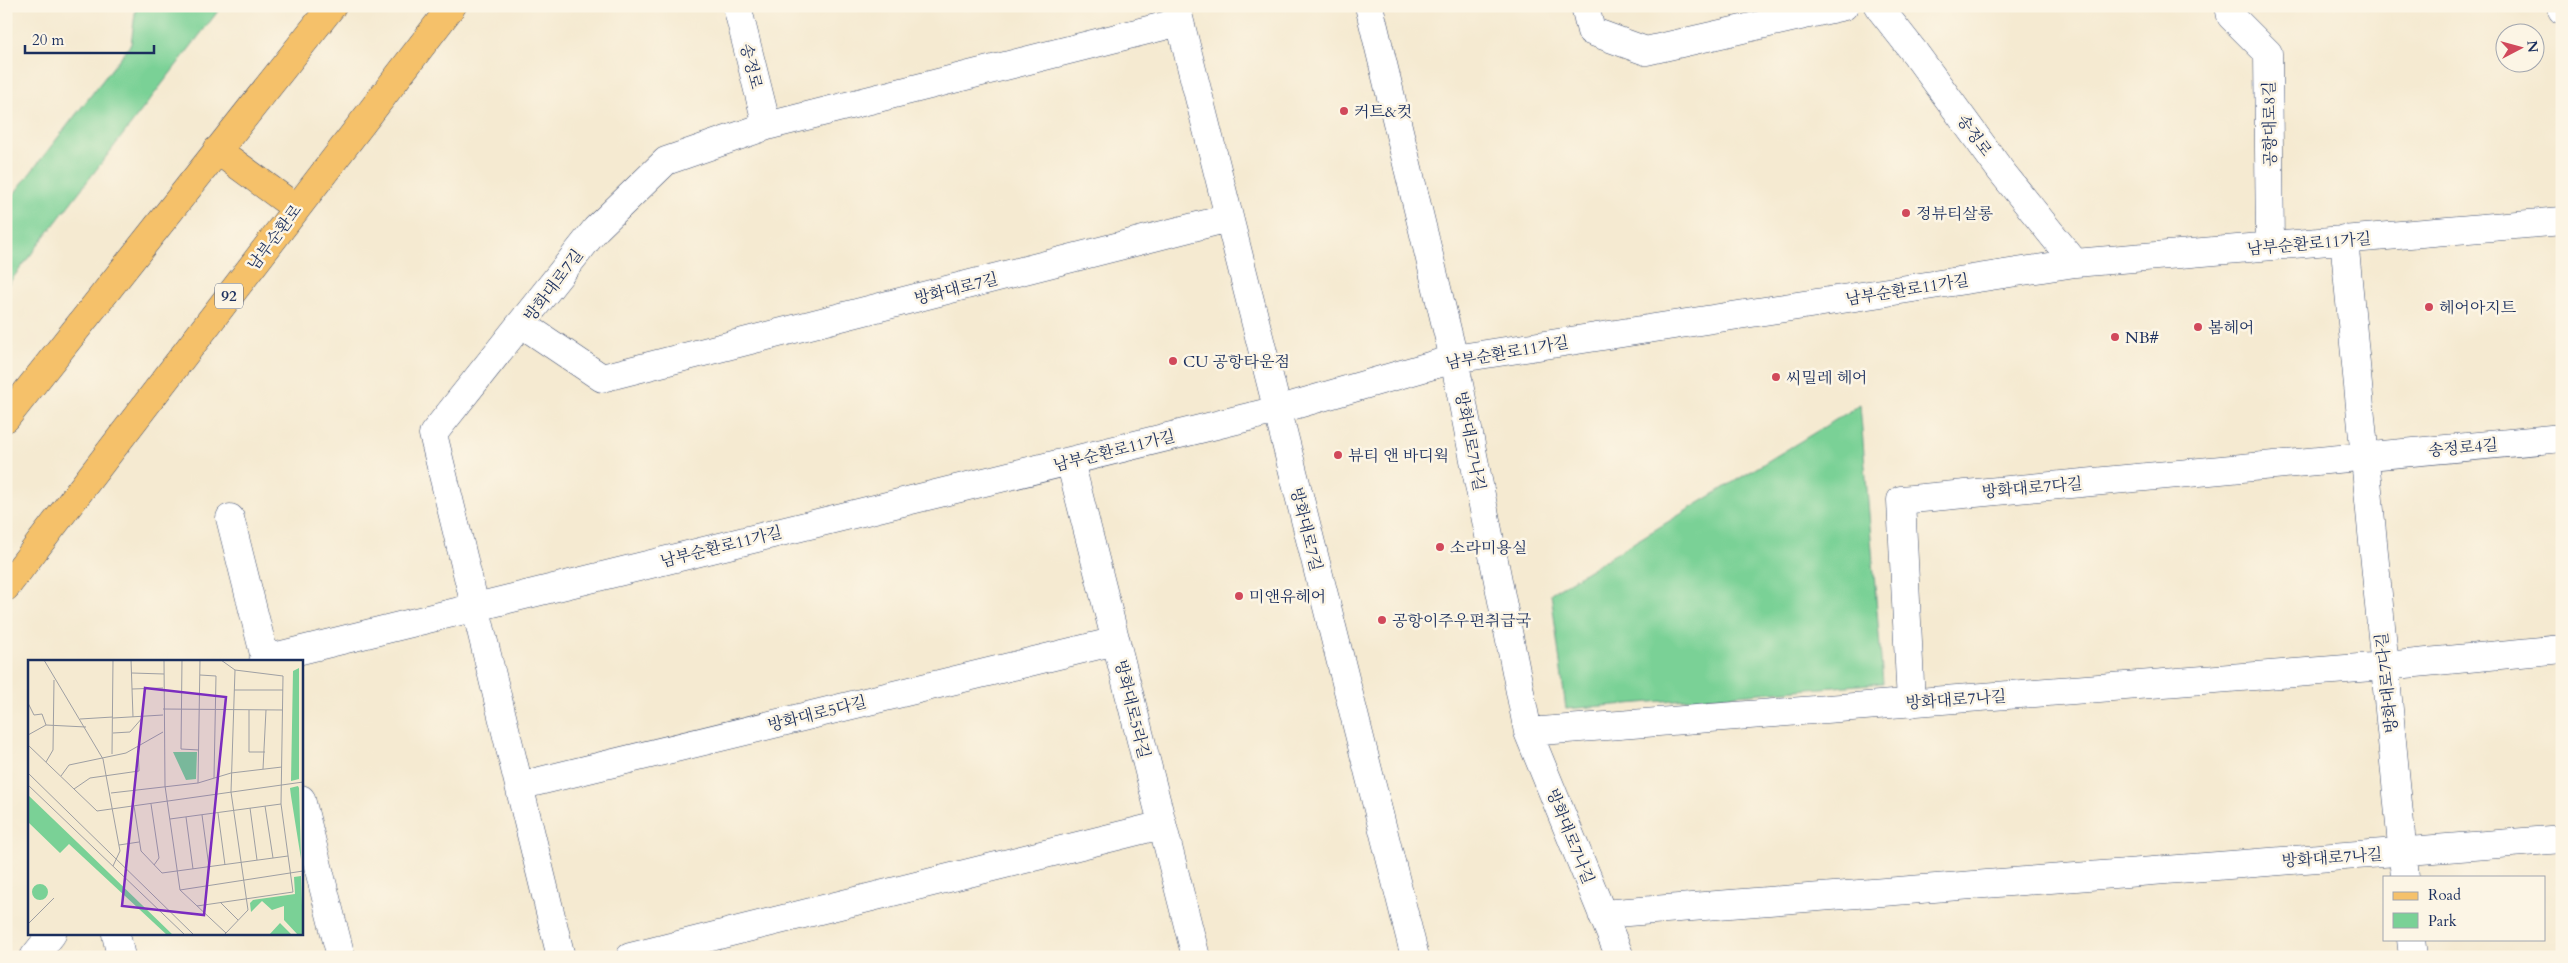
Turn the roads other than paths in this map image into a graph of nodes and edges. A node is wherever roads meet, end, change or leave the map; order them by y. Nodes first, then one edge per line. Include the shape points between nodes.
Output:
1 (332, 6) edge
2 (452, 6) edge
3 (737, 6) edge
4 (1369, 6) edge
5 (1585, 6) edge
6 (1844, 6) edge
7 (1878, 6) edge
8 (2225, 10) edge
9 (1178, 14) edge
10 (767, 126) junction
11 (217, 150) junction
12 (296, 208) junction
13 (1229, 218) junction
14 (2562, 221) edge
15 (2344, 240) junction
16 (2270, 246) junction
17 (2074, 263) junction
18 (522, 324) junction
19 (1454, 359) junction
20 (1277, 410) junction
21 (6, 418) edge
22 (2562, 438) edge
23 (2365, 456) junction
24 (1070, 461) junction
25 (230, 518) dead end
26 (6, 587) edge
27 (474, 607) junction
28 (1116, 641) junction
29 (2562, 649) edge
30 (265, 660) edge
31 (269, 660) edge
32 (2385, 666) junction
33 (1911, 703) junction
34 (1528, 732) junction
35 (519, 786) junction
36 (302, 803) edge
37 (1162, 825) junction
38 (2562, 839) edge
39 (2404, 864) edge
40 (1602, 914) junction
41 (50, 936) edge
42 (116, 936) edge
43 (2411, 940) edge
44 (34, 957) edge
45 (121, 957) edge
46 (342, 957) edge
47 (562, 957) edge
48 (630, 957) edge
49 (1196, 957) edge
50 (1415, 957) edge
51 (1620, 957) edge
52 (2413, 957) edge

1 - 11 main road
2 - 12 main road, 남부순환로 / 92
3 - 10 street, 송정로
4 - 19 street, 방화대로7나길
5 - 6 street via 1591,31 1646,51
7 - 17 street, 송정로
8 - 16 street, 공항대로8길 via 2268,53
9 - 10 street, 방화대로7길
9 - 13 street, 방화대로7길
10 - 18 street, 방화대로7길 via 666,161 596,229
11 - 12 main road
11 - 21 main road
12 - 26 main road, 남부순환로 / 92
13 - 18 street, 방화대로7길 via 602,378
13 - 20 street, 방화대로7길
14 - 15 street, 남부순환로11가길
15 - 16 street, 남부순환로11가길
15 - 23 street, 방화대로7다길
16 - 17 street, 남부순환로11가길
17 - 19 street, 남부순환로11가길
18 - 27 street via 433,434
19 - 20 street, 남부순환로11가길
19 - 34 street, 방화대로7나길
20 - 24 street, 남부순환로11가길
20 - 50 street, 방화대로7길
22 - 23 street, 송정로4길
23 - 32 street, 방화대로7다길
23 - 33 street, 방화대로7다길 via 1901,500
24 - 27 street, 남부순환로11가길
24 - 28 street, 방화대로5라길
25 - 30 street, 남부순환로11가길
27 - 31 street, 남부순환로11가길
27 - 35 street
28 - 35 street, 방화대로5다길
28 - 37 street, 방화대로5라길
29 - 32 street
32 - 33 street, 방화대로7나길
32 - 39 street, 방화대로7다길
33 - 34 street, 방화대로7나길
34 - 40 street, 방화대로7나길
35 - 47 street
36 - 46 street
37 - 48 street
37 - 49 street, 방화대로5라길
38 - 39 street
39 - 40 street, 방화대로7나길
40 - 51 street, 방화대로7나길
41 - 44 street
42 - 45 street
43 - 52 street

